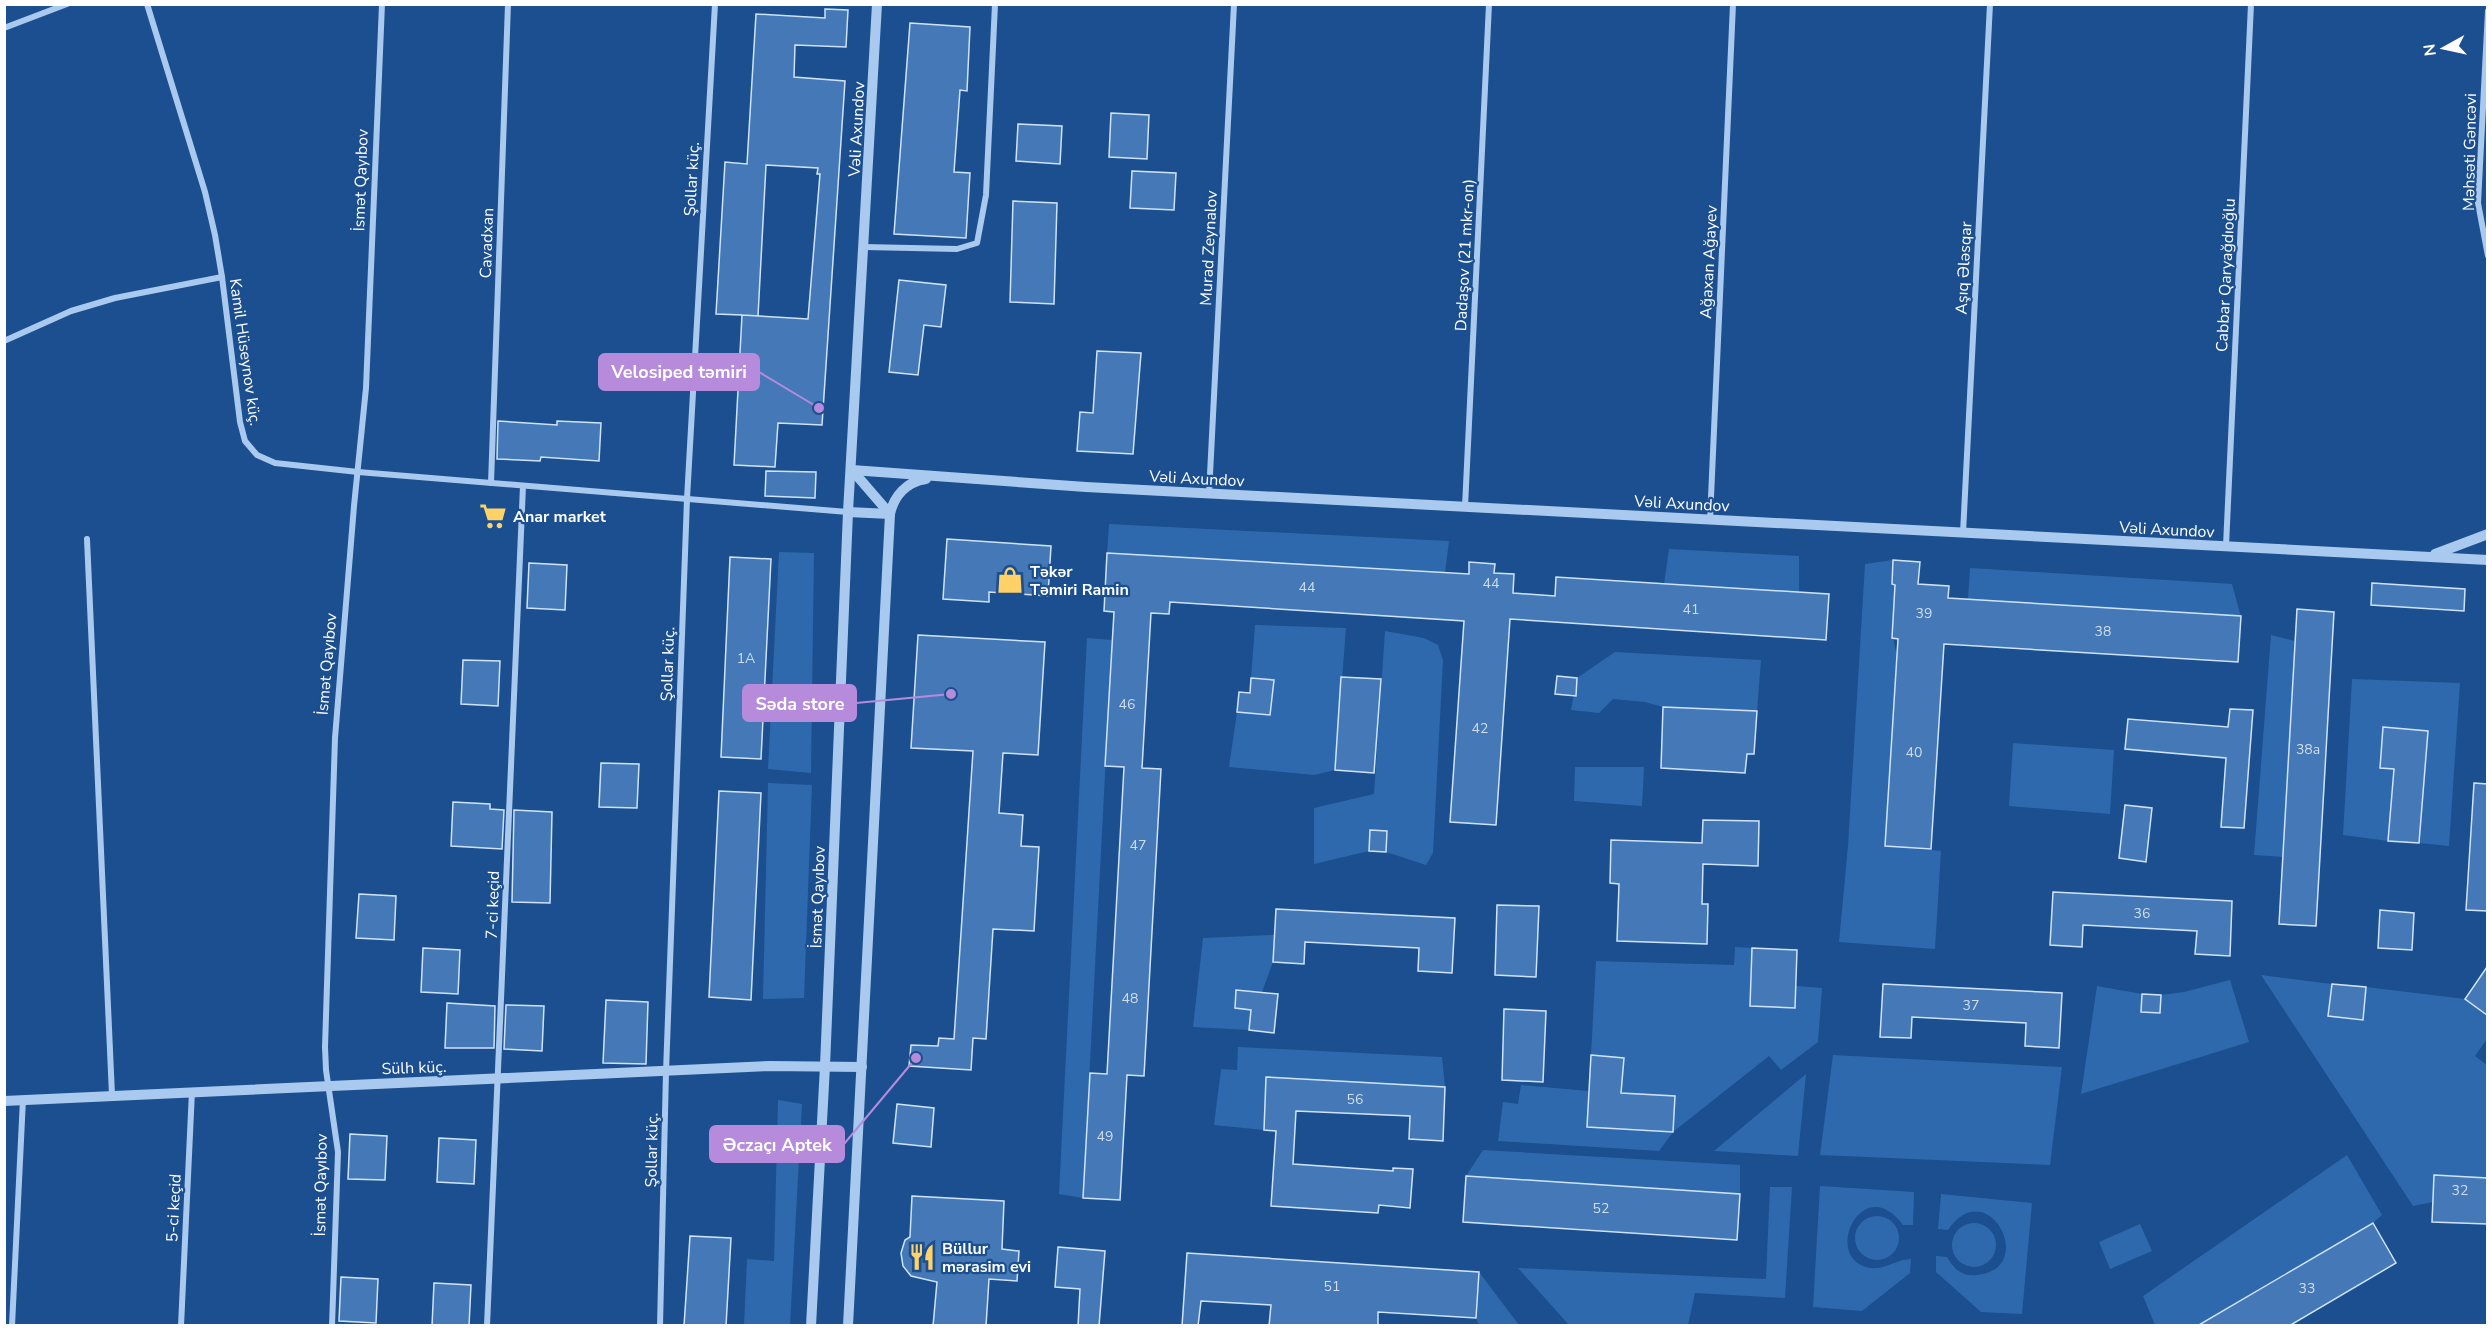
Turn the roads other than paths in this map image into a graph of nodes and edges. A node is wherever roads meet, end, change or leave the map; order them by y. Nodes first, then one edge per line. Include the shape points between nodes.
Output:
1 (66, 4) edge
2 (147, 4) edge
3 (382, 4) edge
4 (508, 4) edge
5 (715, 4) edge
6 (878, 4) edge
7 (995, 4) edge
8 (1234, 4) edge
9 (1489, 4) edge
10 (1733, 4) edge
11 (1990, 4) edge
12 (2251, 4) edge
13 (2487, 11) edge
14 (4, 28) edge
15 (864, 248) junction
16 (2487, 256) edge
17 (222, 277) junction
18 (4, 341) edge
19 (852, 470) junction
20 (358, 472) junction
21 (934, 477) junction
22 (491, 483) junction
23 (523, 486) junction
24 (1209, 494) junction
25 (687, 499) junction
26 (1465, 507) junction
27 (848, 512) junction
28 (890, 514) junction
29 (1710, 520) junction
30 (1963, 533) junction
31 (2487, 534) edge
32 (87, 539) dead end
33 (2226, 546) junction
34 (2428, 557) junction
35 (2487, 560) edge
36 (825, 1066) junction
37 (862, 1067) junction
38 (666, 1072) junction
39 (498, 1079) junction
40 (329, 1086) junction
41 (192, 1092) junction
42 (112, 1095) junction
43 (23, 1100) junction
44 (4, 1101) edge
45 (12, 1326) edge
46 (181, 1326) edge
47 (332, 1326) edge
48 (487, 1326) edge
49 (660, 1326) edge
50 (811, 1326) edge
51 (848, 1326) edge

1 - 14 street
2 - 17 street, Kamil Hüseynov küç. via 205,192
3 - 20 street, İsmət Qayıbov via 366,388
4 - 22 street, Cavadxan
5 - 25 street, Şollar küç.
6 - 15 street, Vəli Axundov
7 - 15 street via 986,195 977,243 957,249
8 - 24 street, Murad Zeynalov
9 - 26 street, Dadaşov (21 mkr-on)
10 - 29 street, Ağaxan Ağayev
11 - 30 street, Aşıq Ələsqar
12 - 33 street, Cabbar Qaryağdıoğlu
13 - 16 street, Məhsəti Gəncəvi via 2478,203
15 - 19 street, Vəli Axundov
17 - 18 street via 115,298 71,311
17 - 20 street, Kamil Hüseynov küç. via 245,441 257,455 275,463
19 - 21 street, Vəli Axundov
19 - 27 street, İsmət Qayıbov
19 - 28 street
20 - 22 street, Kamil Hüseynov küç.
20 - 40 street, İsmət Qayıbov via 334,738 325,1047
21 - 24 street, Vəli Axundov
21 - 28 street via 903,489 893,501
22 - 23 street, Kamil Hüseynov küç.
23 - 25 street, Kamil Hüseynov küç.
23 - 39 street, 7-ci keçid
24 - 26 street, Vəli Axundov
25 - 27 street, Kamil Hüseynov küç.
25 - 38 street, Şollar küç.
26 - 29 street, Vəli Axundov
27 - 28 street
27 - 36 street, İsmət Qayıbov
28 - 37 street
29 - 30 street, Vəli Axundov
30 - 33 street, Vəli Axundov
31 - 34 street
32 - 42 street
33 - 34 street, Vəli Axundov
34 - 35 street, Vəli Axundov
36 - 37 street, Sülh küç.
36 - 38 street, Sülh küç.
36 - 50 street, İsmət Qayıbov
37 - 51 street
38 - 39 street, Sülh küç.
38 - 49 street, Şollar küç.
39 - 40 street, Sülh küç.
39 - 48 street, 7-ci keçid
40 - 41 street, Sülh küç.
40 - 47 street, İsmət Qayıbov via 338,1152
41 - 42 street, Sülh küç.
41 - 46 street, 5-ci keçid
42 - 43 street, Sülh küç.
43 - 44 street, Sülh küç.
43 - 45 street

